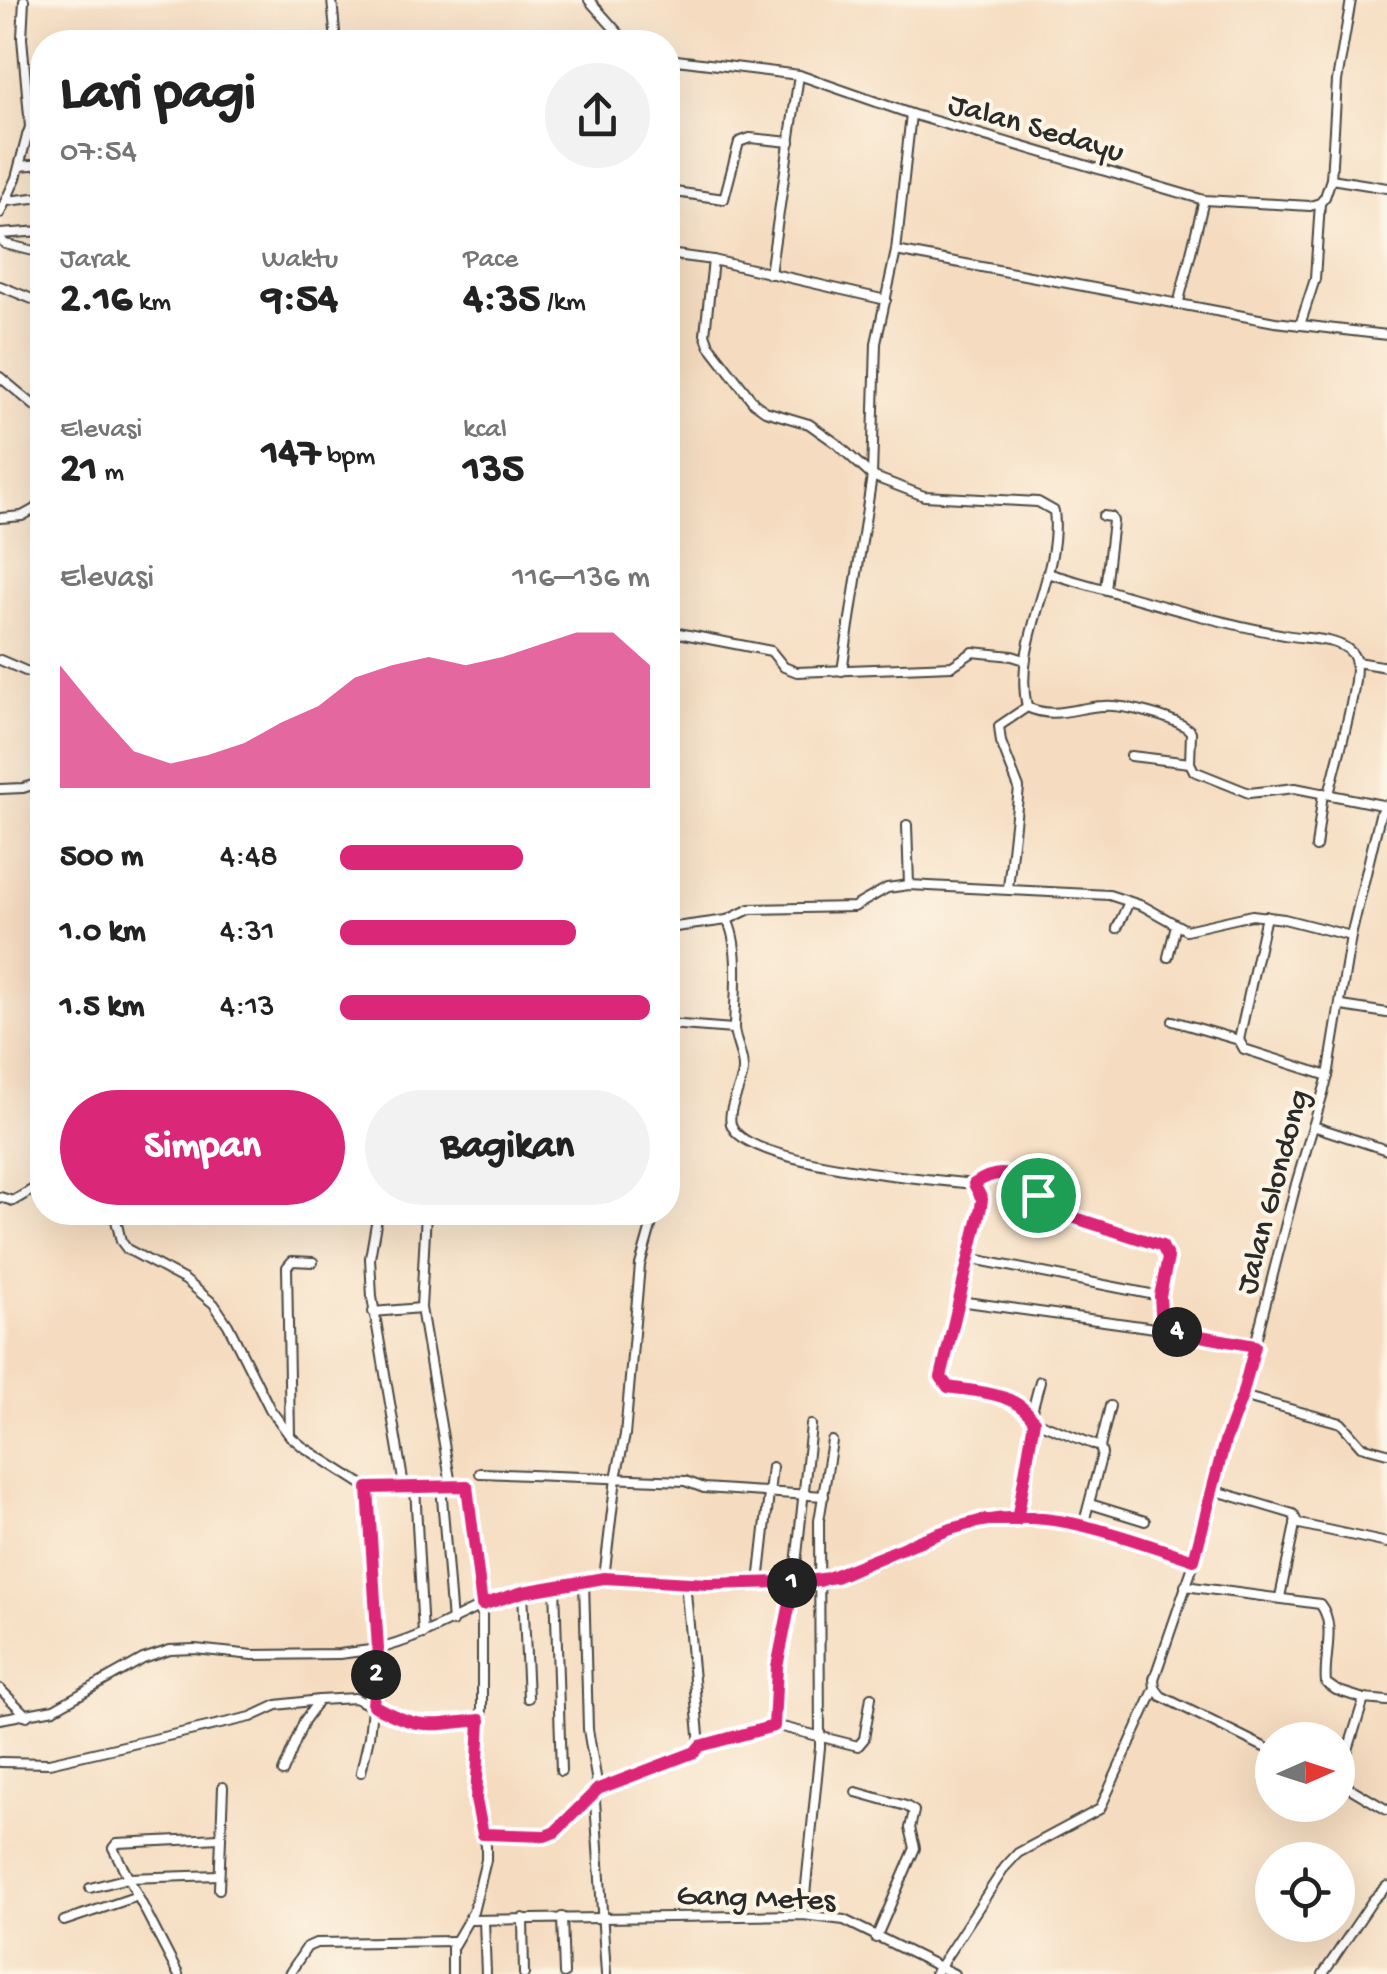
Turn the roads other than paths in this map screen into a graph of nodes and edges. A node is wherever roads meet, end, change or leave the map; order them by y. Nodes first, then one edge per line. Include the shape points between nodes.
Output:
1 (24, 0) edge
2 (332, 0) edge
3 (590, 0) edge
4 (1351, 0) edge
5 (335, 30) edge
6 (616, 30) edge
7 (680, 60) edge
8 (799, 75) junction
9 (911, 114) junction
10 (28, 136) joint
11 (790, 142) junction
12 (30, 165) edge
13 (20, 166) junction
14 (1331, 179) junction
15 (1387, 188) edge
16 (680, 193) edge
17 (30, 198) edge
18 (1204, 200) junction
19 (7, 201) junction
20 (1320, 204) junction
21 (0, 214) edge
22 (30, 232) edge
23 (0, 236) edge
24 (30, 250) edge
25 (896, 251) junction
26 (680, 256) edge
27 (713, 260) junction
28 (770, 274) junction
29 (0, 286) edge
30 (30, 299) edge
31 (886, 300) junction
32 (1178, 305) junction
33 (1300, 324) junction
34 (1387, 335) edge
35 (0, 377) edge
36 (30, 402) edge
37 (872, 476) junction
38 (30, 512) edge
39 (1102, 516) dead end
40 (0, 518) edge
41 (1047, 572) junction
42 (1104, 588) junction
43 (680, 633) edge
44 (0, 660) edge
45 (1025, 660) junction
46 (1356, 662) junction
47 (1387, 667) edge
48 (842, 671) junction
49 (30, 673) edge
50 (1027, 707) junction
51 (1131, 756) dead end
52 (1190, 763) junction
53 (30, 786) edge
54 (0, 789) edge
55 (1326, 794) junction
56 (1387, 806) edge
57 (907, 825) dead end
58 (1316, 847) dead end
59 (908, 885) junction
60 (1008, 888) junction
61 (1129, 902) junction
62 (1266, 916) junction
63 (727, 920) junction
64 (1176, 925) junction
65 (680, 926) edge
66 (1117, 928) dead end
67 (1351, 936) junction
68 (1168, 957) dead end
69 (1342, 1006) junction
70 (1387, 1013) edge
71 (1174, 1021) dead end
72 (680, 1025) edge
73 (733, 1030) junction
74 (1239, 1040) junction
75 (1328, 1076) junction
76 (1313, 1126) junction
77 (1387, 1150) edge
78 (974, 1184) junction
79 (30, 1191) edge
80 (0, 1198) edge
81 (117, 1225) edge
82 (376, 1225) edge
83 (425, 1225) edge
84 (651, 1225) edge
85 (968, 1258) junction
86 (313, 1262) dead end
87 (1160, 1296) junction
88 (959, 1301) junction
89 (421, 1308) junction
90 (373, 1312) junction
91 (1162, 1329) junction
92 (1255, 1346) junction
93 (1040, 1381) dead end
94 (1242, 1396) junction
95 (1110, 1406) dead end
96 (1033, 1418) junction
97 (811, 1425) dead end
98 (290, 1436) junction
99 (832, 1441) dead end
100 (1100, 1448) junction
101 (1387, 1453) edge
102 (772, 1468) dead end
103 (480, 1473) dead end
104 (616, 1478) junction
105 (446, 1485) junction
106 (404, 1486) junction
107 (415, 1486) junction
108 (368, 1488) junction
109 (1213, 1490) junction
110 (770, 1492) junction
111 (804, 1494) junction
112 (824, 1496) junction
113 (1090, 1504) junction
114 (1129, 1516) junction
115 (1017, 1520) junction
116 (1145, 1521) dead end
117 (1295, 1523) junction
118 (1083, 1526) junction
119 (1122, 1537) junction
120 (1387, 1542) edge
121 (1194, 1560) junction
122 (604, 1578) junction
123 (584, 1581) junction
124 (820, 1581) junction
125 (685, 1582) junction
126 (759, 1583) junction
127 (794, 1583) junction
128 (555, 1585) junction
129 (1185, 1586) junction
130 (523, 1592) junction
131 (1280, 1597) junction
132 (482, 1605) junction
133 (452, 1622) junction
134 (424, 1634) junction
135 (378, 1649) junction
136 (1154, 1688) junction
137 (0, 1689) edge
138 (871, 1696) dead end
139 (528, 1698) dead end
140 (1364, 1699) junction
141 (320, 1700) junction
142 (1387, 1702) edge
143 (373, 1705) junction
144 (26, 1716) junction
145 (0, 1719) edge
146 (480, 1720) junction
147 (774, 1726) junction
148 (1355, 1728) edge
149 (820, 1738) junction
150 (1255, 1742) edge
151 (700, 1746) junction
152 (0, 1762) edge
153 (561, 1771) dead end
154 (283, 1772) dead end
155 (361, 1772) dead end
156 (223, 1787) dead end
157 (597, 1792) junction
158 (856, 1792) dead end
159 (1355, 1792) edge
160 (1387, 1810) edge
161 (483, 1834) junction
162 (220, 1838) junction
163 (219, 1874) junction
164 (128, 1878) junction
165 (1387, 1886) edge
166 (90, 1888) dead end
167 (219, 1889) dead end
168 (138, 1896) junction
169 (803, 1915) junction
170 (562, 1917) junction
171 (605, 1917) junction
172 (523, 1918) junction
173 (470, 1920) junction
174 (484, 1920) junction
175 (64, 1921) dead end
176 (876, 1938) junction
177 (454, 1941) junction
178 (936, 1970) edge
179 (178, 1974) edge
180 (289, 1974) edge
181 (452, 1974) edge
182 (486, 1974) edge
183 (524, 1974) edge
184 (564, 1974) edge
185 (606, 1974) edge
186 (954, 1974) edge
187 (1324, 1974) edge

1 - 10 street
2 - 5 street
3 - 6 street
4 - 14 street
7 - 8 street
8 - 9 street
8 - 11 street
9 - 18 street, Jalan Sedayu
9 - 25 street, Jalan Sedayu
10 - 13 street
11 - 16 street via 739,142 724,199
11 - 28 street
12 - 13 street
13 - 19 street
14 - 15 street
14 - 20 street
17 - 19 street
18 - 20 street, Jalan Sedayu
18 - 32 street
19 - 21 street
20 - 33 street via 1315,279
22 - 23 street
23 - 24 street via 5,244
25 - 31 street, Jalan Sedayu
25 - 32 street
26 - 27 street
27 - 28 street
27 - 37 street via 709,344 754,403 809,424
28 - 31 street
29 - 30 street
31 - 37 street, Jalan Sedayu via 876,343
32 - 33 street
33 - 34 street
35 - 36 street
37 - 41 street via 924,496 1050,507 1055,520
37 - 48 street, Jalan Sedayu
38 - 40 street
39 - 42 street via 1113,519
41 - 42 street
41 - 45 street
42 - 46 street via 1339,644
43 - 48 street via 771,651 797,672
44 - 49 street
45 - 48 street via 973,652 952,666
45 - 50 street
46 - 47 street
46 - 55 street
50 - 52 street via 1057,714 1108,704 1178,722 1192,736
50 - 60 street via 998,726 1019,788
51 - 52 street
52 - 55 street via 1194,771 1249,794 1290,788
53 - 54 street
55 - 56 street
55 - 58 street
56 - 67 street, Jalan Glondong
57 - 59 street
59 - 60 street
59 - 63 street via 854,907 750,908
60 - 61 street
61 - 64 street
61 - 66 street
62 - 64 street via 1238,916 1196,930
62 - 67 street
62 - 74 street
63 - 65 street
63 - 73 street via 733,932
64 - 68 street
67 - 69 street, Jalan Glondong
69 - 70 street
69 - 75 street, Jalan Glondong
71 - 74 street
72 - 73 street
73 - 78 street via 743,1058 731,1117 737,1132 810,1163
74 - 75 street via 1244,1049
75 - 76 street, Jalan Glondong
76 - 77 street
76 - 92 street, Jalan Glondong
78 - 85 street via 982,1199
78 - 87 street via 1001,1172 1066,1215 1162,1246 1168,1258
79 - 80 street via 13,1201
81 - 98 street via 127,1249 214,1304
82 - 90 street
83 - 89 street
84 - 104 street via 640,1265 626,1435
85 - 87 street
85 - 88 street
86 - 98 street via 288,1268
87 - 91 street
88 - 91 street
88 - 96 street via 942,1382 1009,1399
89 - 90 street
89 - 105 street
90 - 106 street
91 - 92 street
92 - 94 street, Jalan Glondong
93 - 96 street
94 - 101 street via 1341,1423 1361,1446
94 - 109 street, Jalan Glondong
95 - 100 street
96 - 100 street
96 - 115 street
97 - 111 street
98 - 108 street
99 - 112 street
100 - 113 street
102 - 110 street
103 - 104 street
104 - 110 street
104 - 122 street
105 - 107 street
105 - 132 street via 464,1485 470,1492
105 - 133 street
106 - 107 street
106 - 108 street
107 - 134 street
108 - 135 street
109 - 117 street via 1293,1514
109 - 121 street, Jalan Glondong
110 - 111 street
110 - 126 street
111 - 112 street
111 - 127 street
112 - 124 street
113 - 114 street
113 - 118 street
114 - 116 street
114 - 119 street
115 - 118 street
115 - 124 street via 951,1529
117 - 120 street
117 - 131 street
118 - 119 street
119 - 121 street
121 - 129 street, Jalan Glondong
122 - 123 street
122 - 125 street
123 - 128 street
123 - 157 street via 588,1729
124 - 127 street
124 - 149 street
125 - 126 street
125 - 151 street
126 - 127 street
127 - 147 street via 777,1667
128 - 130 street
128 - 153 street
129 - 131 street
129 - 136 street, Jalan Glondong
130 - 132 street
130 - 139 street
131 - 140 street via 1325,1610 1326,1683
132 - 133 street
132 - 146 street
133 - 134 street
134 - 135 street
135 - 143 street
135 - 144 street via 253,1655 170,1650 54,1710
136 - 150 street
136 - 178 street, Jalan Glondong via 1100,1810 1018,1853
137 - 144 street
138 - 149 street via 861,1745
140 - 142 street
140 - 148 street
141 - 143 street via 355,1698
141 - 152 street via 49,1763
141 - 154 street via 304,1720
143 - 146 street via 422,1726
143 - 155 street
144 - 145 street
146 - 161 street via 476,1800
147 - 149 street
147 - 151 street
149 - 169 street
151 - 157 street
156 - 162 street
157 - 161 street via 545,1836
157 - 171 street
158 - 176 street via 914,1811 915,1848
159 - 160 street
161 - 173 street via 486,1860
162 - 163 street
162 - 164 street via 117,1844 113,1852
163 - 164 street
163 - 167 street
164 - 166 street
164 - 168 street
165 - 187 street
168 - 175 street
168 - 179 street
169 - 171 street, Gang Metes
169 - 176 street, Gang Metes via 844,1920
170 - 171 street, Gang Metes
170 - 172 street, Gang Metes
170 - 184 street
171 - 185 street
172 - 174 street, Gang Metes
172 - 183 street
173 - 174 street, Gang Metes
173 - 177 street
174 - 182 street
176 - 178 street, Gang Metes
177 - 180 street via 316,1943 306,1946
177 - 181 street
178 - 186 street, Gang Metes

